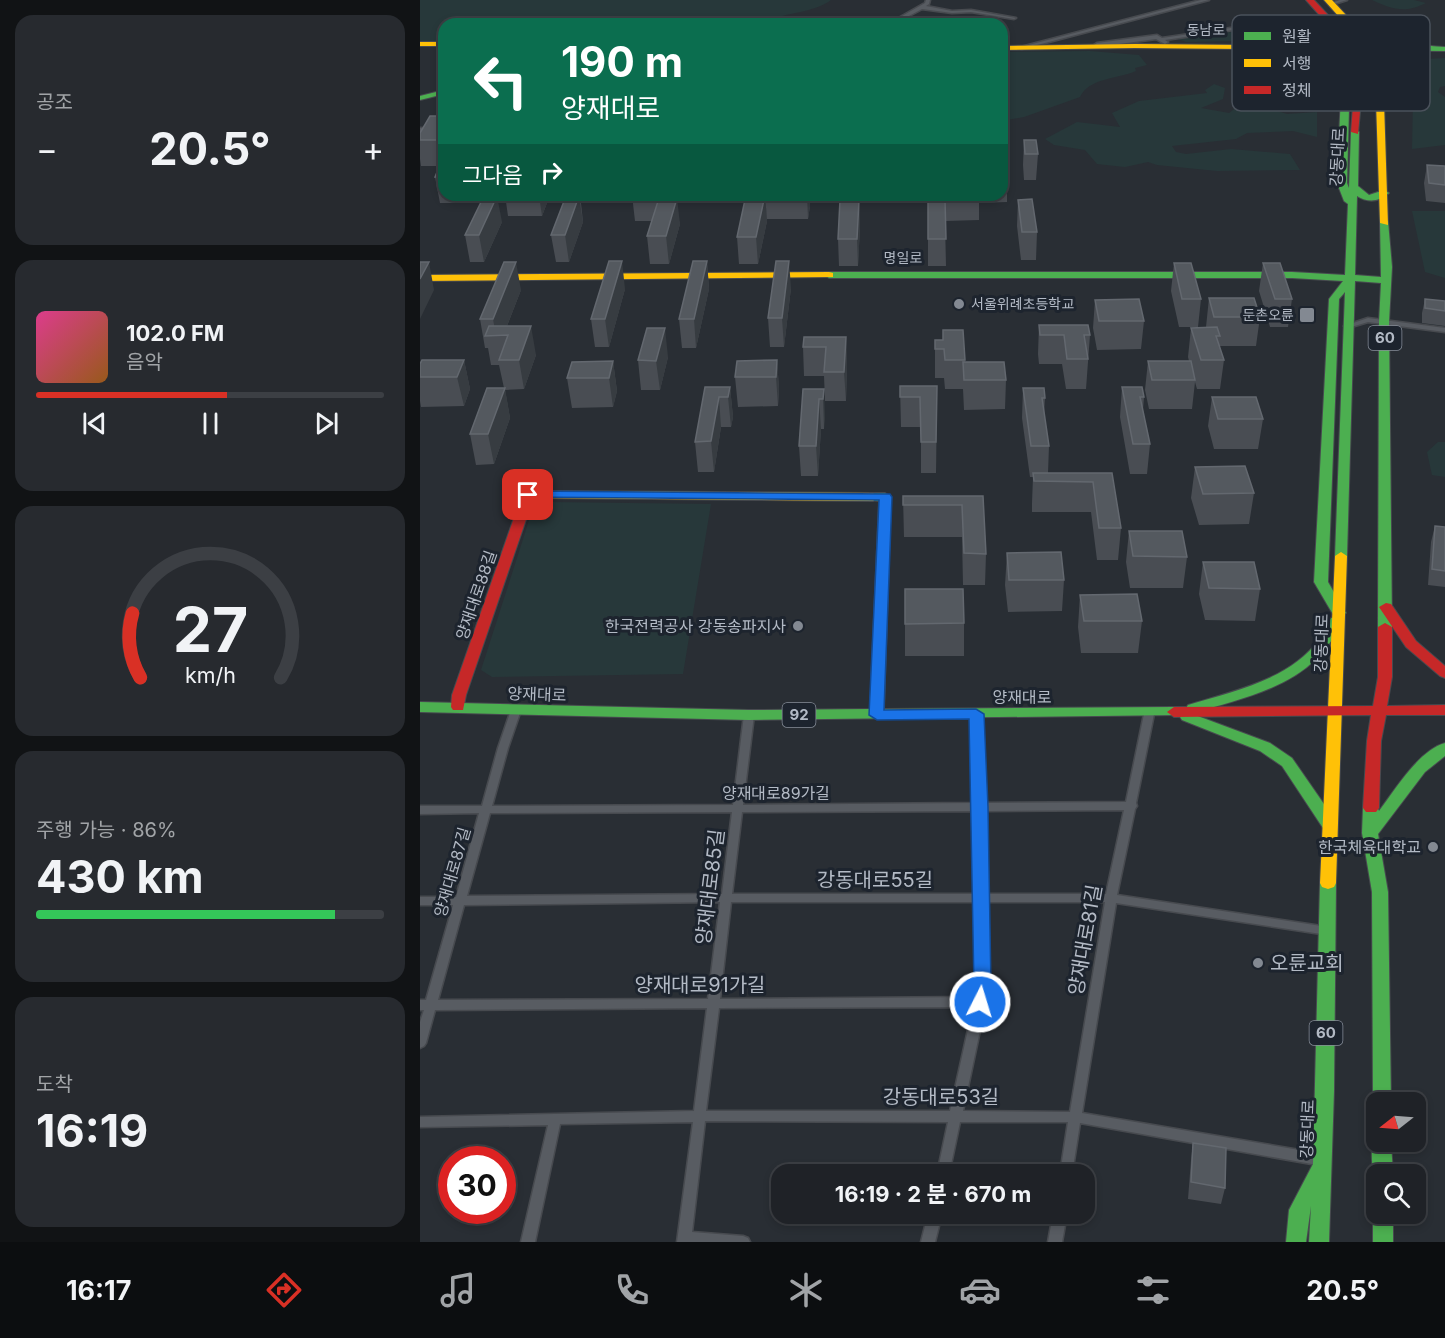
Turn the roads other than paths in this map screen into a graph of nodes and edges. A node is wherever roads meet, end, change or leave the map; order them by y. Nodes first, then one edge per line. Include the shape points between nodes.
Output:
1 (928, 0) edge
2 (1207, 0) edge
3 (1310, 0) edge
4 (1345, 0) edge
5 (1329, 2) edge
6 (921, 7) junction
7 (1325, 15) edge
8 (1341, 15) edge
9 (901, 18) edge
10 (1014, 18) dead end
11 (1232, 30) edge
12 (1166, 43) junction
13 (420, 44) edge
14 (438, 44) edge
15 (1097, 45) dead end
16 (1232, 45) edge
17 (1008, 48) edge
18 (1020, 48) junction
19 (1430, 48) edge
20 (1445, 49) edge
21 (438, 94) edge
22 (420, 98) edge
23 (1345, 111) edge
24 (1357, 111) edge
25 (1381, 111) edge
26 (420, 130) edge
27 (438, 131) edge
28 (1352, 185) junction
29 (1384, 193) junction
30 (1352, 208) junction
31 (420, 278) edge
32 (1350, 278) junction
33 (1386, 280) junction
34 (1384, 322) junction
35 (1348, 326) junction
36 (1445, 330) edge
37 (1385, 606) junction
38 (1339, 613) junction
39 (1445, 673) edge
40 (420, 707) edge
41 (458, 707) junction
42 (516, 710) junction
43 (1380, 710) junction
44 (1445, 710) edge
45 (1335, 712) junction
46 (1179, 713) junction
47 (976, 714) junction
48 (1149, 714) junction
49 (749, 715) junction
50 (877, 715) junction
51 (1445, 748) edge
52 (1132, 806) junction
53 (980, 807) junction
54 (737, 808) junction
55 (420, 810) edge
56 (487, 810) junction
57 (1329, 824) junction
58 (1371, 833) junction
59 (727, 898) junction
60 (980, 898) junction
61 (1111, 898) junction
62 (420, 901) edge
63 (460, 901) junction
64 (1328, 931) junction
65 (980, 1002) junction
66 (425, 1005) edge
67 (714, 1005) junction
68 (420, 1043) edge
69 (1382, 1092) edge
70 (701, 1116) junction
71 (956, 1117) junction
72 (1076, 1117) junction
73 (555, 1119) junction
74 (420, 1122) edge
75 (1323, 1160) junction
76 (945, 1164) edge
77 (1068, 1164) edge
78 (932, 1224) edge
79 (1058, 1224) edge
80 (1383, 1224) edge
81 (685, 1240) edge
82 (528, 1242) edge
83 (743, 1242) edge
84 (928, 1242) edge
85 (1055, 1242) edge
86 (1296, 1242) edge
87 (1319, 1242) edge
88 (1383, 1242) edge

1 - 6 street
2 - 18 street
3 - 7 main road
4 - 5 street
5 - 8 main road
6 - 9 street
6 - 10 street
11 - 12 street via 1189,33
12 - 15 street via 1157,37
12 - 16 main road, 동남로
12 - 18 main road, 동남로
13 - 14 main road
17 - 18 main road, 동남로
19 - 20 main road, 동남로
21 - 22 main road
23 - 30 main road via 1342,183
24 - 28 main road, 강동대로 / 60
25 - 29 main road, 60
26 - 27 street
28 - 29 main road via 1363,198 1379,198
28 - 30 main road, 강동대로 / 60
29 - 33 main road, 60
30 - 32 main road, 강동대로 / 60
31 - 32 main road, 명일로 via 922,274
32 - 33 main road, 명일로
32 - 35 main road, 강동대로 / 60
32 - 38 main road via 1334,299 1321,582
33 - 34 main road, 60
34 - 35 street via 1360,320
34 - 36 street
34 - 37 main road, 60
35 - 38 main road, 강동대로 / 60
37 - 39 main road via 1407,641
37 - 43 main road, 60 via 1385,677
38 - 45 main road, 강동대로 / 60
38 - 46 main road via 1318,652 1289,673
40 - 41 main road, 양재대로 / 92
41 - 42 main road, 양재대로 / 92
41 - 50 main road, 양재대로88길 via 528,495 885,497
42 - 49 main road, 양재대로 / 92
42 - 56 street, 양재대로87길
43 - 44 main road, 양재대로 / 92
43 - 45 main road, 양재대로 / 92
43 - 58 main road, 60 via 1374,741
45 - 46 main road, 양재대로 / 92
45 - 57 main road, 강동대로 / 60
46 - 48 main road, 양재대로 / 92
46 - 57 main road via 1265,747 1287,762
47 - 48 main road, 양재대로 / 92
47 - 50 main road, 양재대로 / 92
47 - 53 street
48 - 52 street, 양재대로81길
49 - 50 main road, 양재대로 / 92
49 - 54 street, 양재대로85길
51 - 58 main road via 1420,768
52 - 53 street, 양재대로89가길
52 - 61 street, 양재대로81길
53 - 54 street, 양재대로89가길
53 - 60 street
54 - 56 street, 양재대로89가길
54 - 59 street, 양재대로85길
55 - 56 street, 양재대로89가길
56 - 63 street, 양재대로87길
57 - 64 main road, 강동대로 / 60
58 - 69 main road, 60 via 1380,892
59 - 60 street, 강동대로55길
59 - 63 street, 강동대로55길
59 - 67 street, 양재대로85길
60 - 61 street, 강동대로55길
60 - 65 street
61 - 64 street, 강동대로55길
61 - 72 street, 양재대로81길
62 - 63 street, 강동대로55길
63 - 66 street, 양재대로87길
64 - 75 main road, 강동대로 / 60
65 - 67 street, 양재대로91가길
65 - 71 street
66 - 67 street, 양재대로91가길
66 - 68 street, 양재대로87길
67 - 70 street, 양재대로85길
70 - 71 street, 강동대로53길
70 - 73 street, 강동대로53길
70 - 81 street, 양재대로85길
71 - 72 street, 강동대로53길
71 - 76 street
72 - 75 street, 강동대로53길
72 - 77 street, 양재대로81길
73 - 74 street, 강동대로53길
73 - 82 street
75 - 86 main road via 1299,1210
75 - 87 main road, 강동대로 / 60
78 - 84 street
79 - 85 street
80 - 88 main road
81 - 83 street

